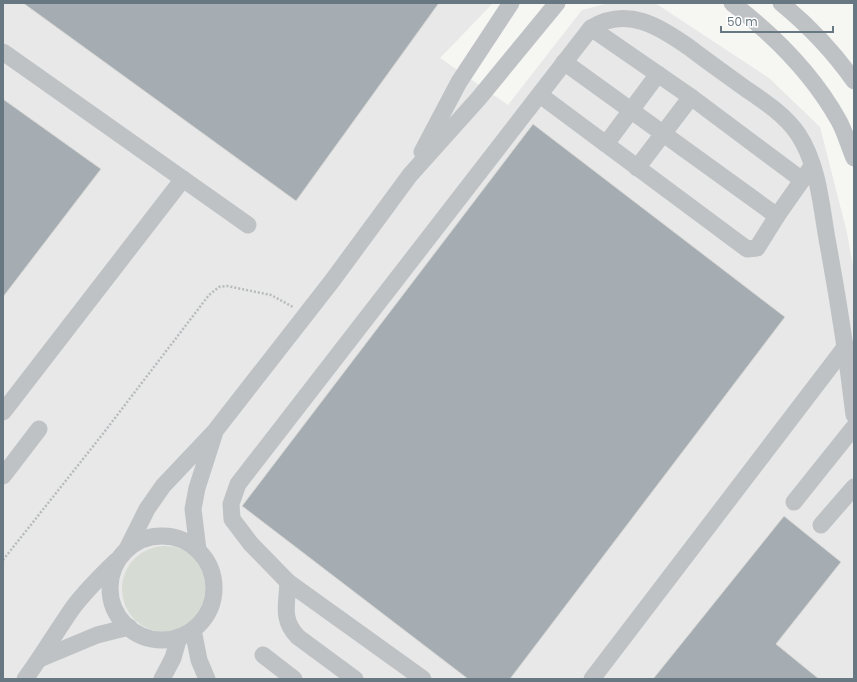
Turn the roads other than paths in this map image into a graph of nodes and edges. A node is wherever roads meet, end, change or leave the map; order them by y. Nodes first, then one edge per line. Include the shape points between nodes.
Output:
1 (511, 3) edge
2 (557, 3) edge
3 (732, 3) edge
4 (781, 3) edge
5 (798, 3) edge
6 (806, 24) junction
7 (591, 28) junction
8 (3, 52) edge
9 (564, 62) junction
10 (658, 74) junction
11 (854, 81) edge
12 (540, 95) junction
13 (690, 97) junction
14 (632, 111) junction
15 (662, 133) junction
16 (606, 144) junction
17 (854, 158) edge
18 (637, 168) junction
19 (807, 173) junction
20 (410, 175) junction
21 (183, 179) junction
22 (777, 216) junction
23 (248, 225) dead end
24 (846, 346) junction
25 (3, 412) edge
26 (854, 415) edge
27 (854, 427) edge
28 (39, 429) dead end
29 (215, 431) junction
30 (3, 476) edge
31 (854, 487) edge
32 (794, 502) dead end
33 (821, 525) dead end
34 (198, 550) junction
35 (123, 554) junction
36 (288, 582) junction
37 (129, 627) junction
38 (186, 634) junction
39 (263, 655) dead end
40 (42, 658) junction
41 (25, 679) edge
42 (162, 679) edge
43 (207, 679) edge
44 (294, 679) edge
45 (355, 679) edge
46 (423, 679) edge
47 (592, 679) edge

1 - 20 street via 459,82
2 - 20 street via 480,98
3 - 17 street via 787,50 820,90 840,122
4 - 6 street
5 - 6 street
6 - 11 street
7 - 9 street
7 - 10 street
7 - 19 street via 603,20 620,18 653,25 668,33 786,119 807,151
8 - 21 street
9 - 12 street
9 - 14 street
10 - 13 street
10 - 14 street
12 - 16 street
12 - 36 street via 238,484 231,504 232,519 251,544
13 - 15 street
13 - 19 street
14 - 15 street
14 - 16 street
15 - 18 street
15 - 22 street
16 - 18 street
18 - 22 street via 746,249 757,248
19 - 22 street
19 - 24 street via 818,191
20 - 29 street via 306,315
21 - 23 street
21 - 25 street
24 - 26 street
24 - 47 street
27 - 32 street
28 - 30 street
29 - 34 street via 193,509
29 - 35 street via 163,486 147,509
31 - 33 street
34 - 35 street via 183,540 169,536 154,536 139,541
34 - 38 street via 208,564 214,581 213,599 206,615
35 - 37 street via 114,568 110,584 112,601 118,616
35 - 40 street via 96,580 73,608
36 - 45 street via 286,618 289,628
36 - 46 street
37 - 38 street via 140,636 153,640 166,640
37 - 40 street via 97,635
38 - 42 street
38 - 43 street
39 - 44 street
40 - 41 street

